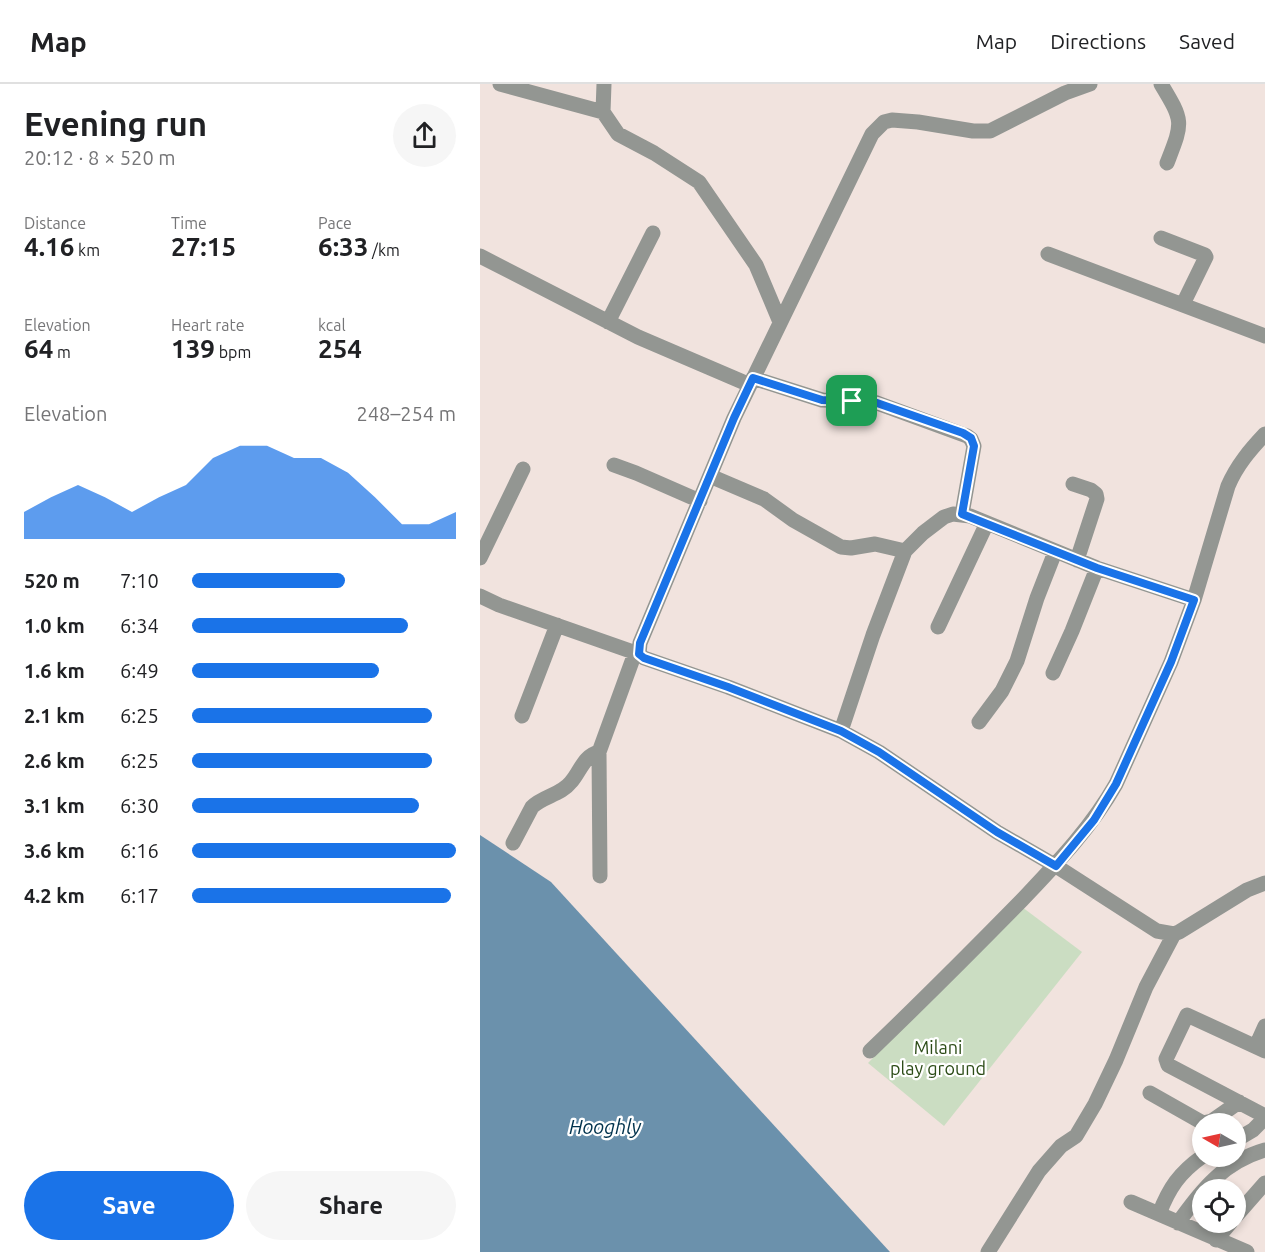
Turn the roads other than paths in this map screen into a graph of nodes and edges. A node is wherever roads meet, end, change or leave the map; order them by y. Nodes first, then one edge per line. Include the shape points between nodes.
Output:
1 (500, 84) edge
2 (604, 84) edge
3 (1090, 84) edge
4 (1161, 84) edge
5 (603, 112) junction
6 (1167, 163) dead end
7 (653, 233) dead end
8 (1161, 238) dead end
9 (1048, 254) dead end
10 (480, 256) edge
11 (1184, 304) junction
12 (608, 322) junction
13 (780, 322) junction
14 (1265, 336) edge
15 (752, 381) junction
16 (1265, 434) edge
17 (614, 465) dead end
18 (523, 469) dead end
19 (710, 476) junction
20 (1073, 484) dead end
21 (700, 501) junction
22 (962, 514) junction
23 (987, 523) junction
24 (905, 551) junction
25 (1055, 552) junction
26 (480, 558) edge
27 (1077, 560) junction
28 (1097, 568) junction
29 (480, 596) edge
30 (1194, 600) junction
31 (557, 625) junction
32 (938, 627) dead end
33 (637, 653) junction
34 (1053, 673) dead end
35 (522, 716) dead end
36 (979, 722) dead end
37 (841, 731) junction
38 (599, 752) junction
39 (513, 843) dead end
40 (1056, 866) junction
41 (600, 876) dead end
42 (1265, 884) edge
43 (1173, 934) junction
44 (1265, 1026) edge
45 (1260, 1048) edge
46 (870, 1051) dead end
47 (1150, 1093) dead end
48 (1239, 1102) junction
49 (1265, 1117) edge
50 (1246, 1134) edge
51 (1265, 1150) edge
52 (1192, 1166) edge
53 (1265, 1182) edge
54 (1131, 1202) dead end
55 (1246, 1204) edge
56 (1159, 1214) junction
57 (1178, 1222) junction
58 (1221, 1233) edge
59 (1216, 1239) junction
60 (988, 1252) edge
61 (1247, 1252) edge

1 - 5 street
2 - 5 street
3 - 13 street via 990,131 884,122 872,134
4 - 6 street via 1180,120
5 - 13 street via 618,134 699,182 756,265
7 - 12 street
8 - 11 street via 1206,257
9 - 11 street
10 - 12 street
11 - 14 street
12 - 15 street
13 - 15 street
15 - 19 street
15 - 22 street via 822,400 877,403 971,438 974,446
16 - 30 street via 1231,478
17 - 21 street
18 - 26 street
19 - 21 street
19 - 24 street via 764,499 841,547 875,544
20 - 27 street via 1091,490 1097,498
21 - 33 street
22 - 23 street
22 - 24 street via 938,520
23 - 25 street
23 - 32 street
24 - 37 street
25 - 27 street
25 - 36 street via 1012,673
27 - 28 street
28 - 30 street
28 - 34 street
29 - 31 street
30 - 40 street via 1171,662 1116,784 1094,820
31 - 33 street
31 - 35 street
33 - 37 street
33 - 38 street
37 - 40 street
38 - 39 street via 589,756 564,789 532,807
38 - 41 street
40 - 43 street via 1152,929
40 - 46 street
42 - 43 street via 1247,890
43 - 60 street via 1090,1112 1076,1136 1060,1146 1039,1171
44 - 45 street
45 - 48 street via 1187,1015 1166,1059 1168,1065
47 - 48 street via 1203,1122 1212,1121
48 - 49 street
49 - 50 street
51 - 57 street via 1212,1179
52 - 56 street via 1171,1186
53 - 55 street
54 - 56 street
56 - 57 street
57 - 59 street
58 - 59 street
59 - 61 street

